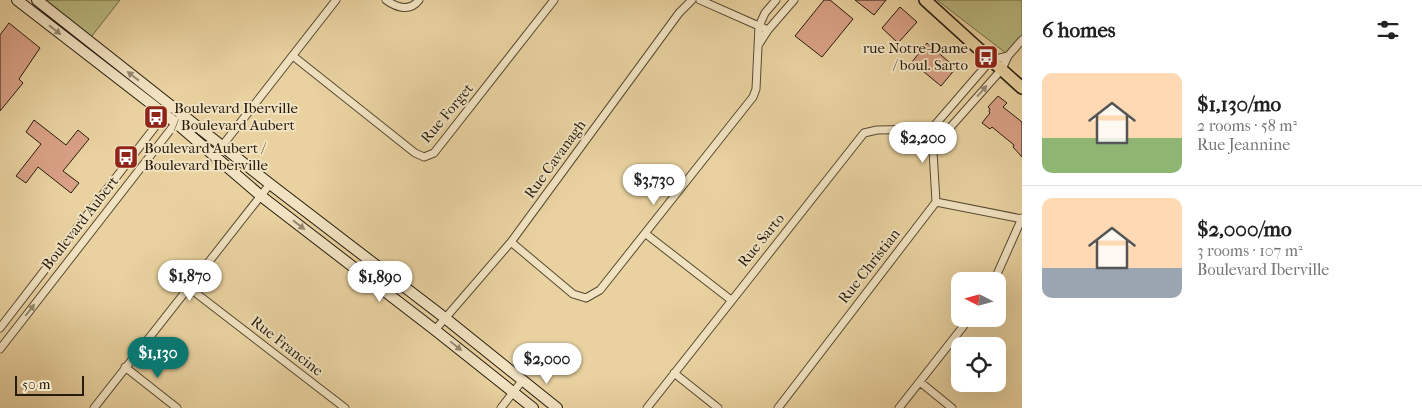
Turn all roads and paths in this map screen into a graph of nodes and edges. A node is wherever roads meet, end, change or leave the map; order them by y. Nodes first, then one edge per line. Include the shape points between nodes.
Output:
1 (17, 0) edge
2 (37, 0) edge
3 (336, 0) edge
4 (386, 0) edge
5 (419, 0) edge
6 (554, 0) edge
7 (692, 0) edge
8 (700, 0) edge
9 (776, 0) edge
10 (794, 0) edge
11 (925, 0) edge
12 (759, 26) junction
13 (768, 30) junction
14 (79, 33) junction
15 (1022, 40) edge
16 (71, 43) junction
17 (759, 45) junction
18 (293, 56) junction
19 (1008, 56) junction
20 (991, 60) junction
21 (1002, 69) junction
22 (1022, 88) edge
23 (171, 106) junction
24 (164, 116) junction
25 (179, 119) junction
26 (934, 126) junction
27 (918, 130) junction
28 (934, 135) junction
29 (222, 146) junction
30 (215, 156) junction
31 (270, 184) junction
32 (260, 196) junction
33 (936, 202) junction
34 (1022, 219) edge
35 (646, 234) junction
36 (511, 242) junction
37 (998, 272) edge
38 (188, 287) junction
39 (731, 300) junction
40 (446, 318) junction
41 (0, 328) edge
42 (962, 328) edge
43 (435, 330) junction
44 (0, 349) edge
45 (125, 367) junction
46 (674, 373) junction
47 (522, 381) junction
48 (920, 382) junction
49 (514, 393) junction
50 (94, 408) edge
51 (177, 408) edge
52 (345, 408) edge
53 (501, 408) edge
54 (533, 408) edge
55 (557, 408) edge
56 (647, 408) edge
57 (718, 408) edge
58 (778, 408) edge
59 (899, 408) edge
60 (952, 408) edge

1 -> 16 street
2 - 14 street
3 - 18 street
4 - 5 street via 405,9 416,5
6 - 18 street, Rue Forget via 434,153 424,157
7 - 36 street, Rue Cavanagh via 679,13
8 - 12 street
9 - 12 street
10 - 13 street
11 - 20 main road
12 - 13 street
12 - 17 street
13 - 17 street
14 - 16 street
23 -> 14 street
15 - 19 street
16 - 24 street
17 - 35 street via 753,97
18 - 29 street
19 - 20 street
19 - 21 street
20 - 21 main road
20 - 26 street
21 - 22 main road
28 -> 21 street via 948,130
23 - 24 street, Boulevard Aubert
23 - 25 street
24 - 25 street
24 - 41 street, Boulevard Aubert
25 - 29 street
25 - 30 street
44 -> 25 street, Boulevard Aubert
26 - 27 street, Rue Sarto
26 - 28 street
27 - 28 street, Rue Sarto
27 - 39 street, Rue Sarto via 864,133
28 - 33 street
29 - 30 street
29 - 31 street
30 - 32 street
31 - 32 street
31 - 40 street
32 - 38 street
32 -> 43 street
33 - 34 street
33 - 58 street, Rue Christian
34 - 37 street
35 - 36 street via 600,290 586,298 573,294
35 - 39 street
36 - 40 street, Rue Cavanagh
38 - 45 street
38 - 52 street, Rue Francine
39 - 46 street, Rue Sarto
40 - 43 street, Rue Cavanagh
40 - 47 street
42 - 48 street
43 -> 49 street
45 - 50 street
45 - 51 street
46 - 56 street, Rue Sarto
46 - 57 street
47 - 49 street
47 - 55 street
48 - 59 street
48 - 60 street
49 - 53 street
49 - 54 street

